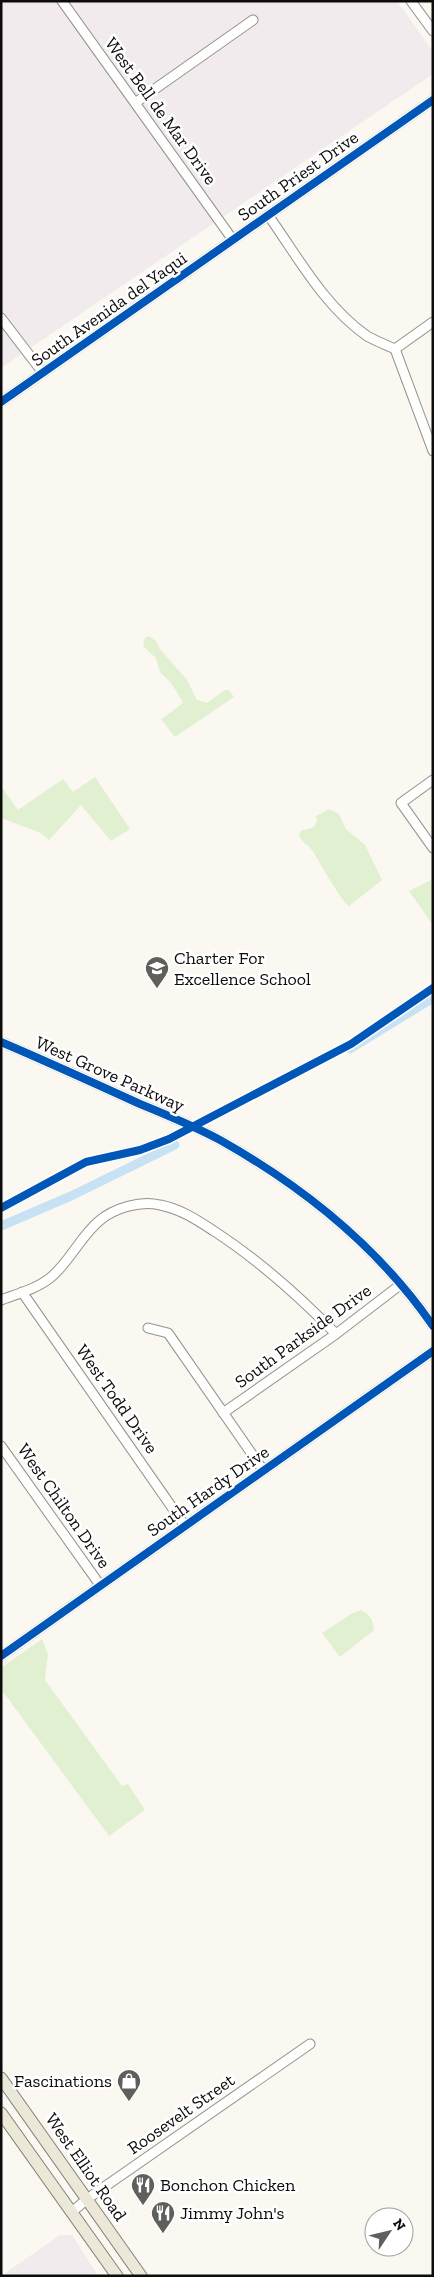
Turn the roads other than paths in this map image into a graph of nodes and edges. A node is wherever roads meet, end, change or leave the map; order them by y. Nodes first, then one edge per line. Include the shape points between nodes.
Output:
1 (62, 1) edge
2 (411, 1) edge
3 (253, 20) dead end
4 (433, 32) edge
5 (433, 100) edge
6 (135, 103) junction
7 (268, 215) junction
8 (233, 240) junction
9 (1, 318) edge
10 (433, 322) edge
11 (395, 349) junction
12 (43, 373) junction
13 (1, 402) edge
14 (433, 451) edge
15 (433, 780) edge
16 (433, 848) edge
17 (1, 1042) edge
18 (400, 1285) junction
19 (22, 1292) junction
20 (1, 1300) edge
21 (433, 1326) edge
22 (148, 1328) dead end
23 (336, 1334) junction
24 (433, 1352) edge
25 (223, 1413) junction
26 (1, 1446) edge
27 (263, 1470) junction
28 (186, 1526) junction
29 (100, 1585) junction
30 (1, 1656) edge
31 (310, 2044) dead end
32 (1, 2078) edge
33 (1, 2113) edge
34 (87, 2199) junction
35 (72, 2212) junction
36 (117, 2276) edge
37 (141, 2276) edge

1 - 6 street, West Bell de Mar Drive
2 - 4 street
3 - 6 street
5 - 7 street, South Priest Drive
6 - 8 street, West Bell de Mar Drive
7 - 8 street, South Priest Drive
7 - 11 street via 330,303 369,337
8 - 12 street, South Avenida del Yaqui
9 - 12 street
10 - 11 street
11 - 14 street
12 - 13 street, South Avenida del Yaqui
15 - 16 street via 401,803
17 - 18 street, West Grove Parkway via 209,1134 260,1164 313,1201 361,1243
18 - 21 street, West Grove Parkway
18 - 23 street, South Parkside Drive
19 - 20 street
19 - 23 street via 51,1278 99,1220 120,1209 158,1204 183,1211 246,1252 289,1286
19 - 28 street, West Todd Drive
22 - 25 street via 168,1333
23 - 25 street, South Parkside Drive
24 - 27 street, South Hardy Drive
25 - 27 street
26 - 29 street, West Chilton Drive
27 - 28 street, South Hardy Drive
28 - 29 street, South Hardy Drive
29 - 30 street, South Hardy Drive
31 - 34 street, Roosevelt Street
32 - 34 main road, West Elliot Road
33 - 35 main road
34 - 35 street, Roosevelt Street
34 - 37 main road, West Elliot Road
35 - 36 main road

